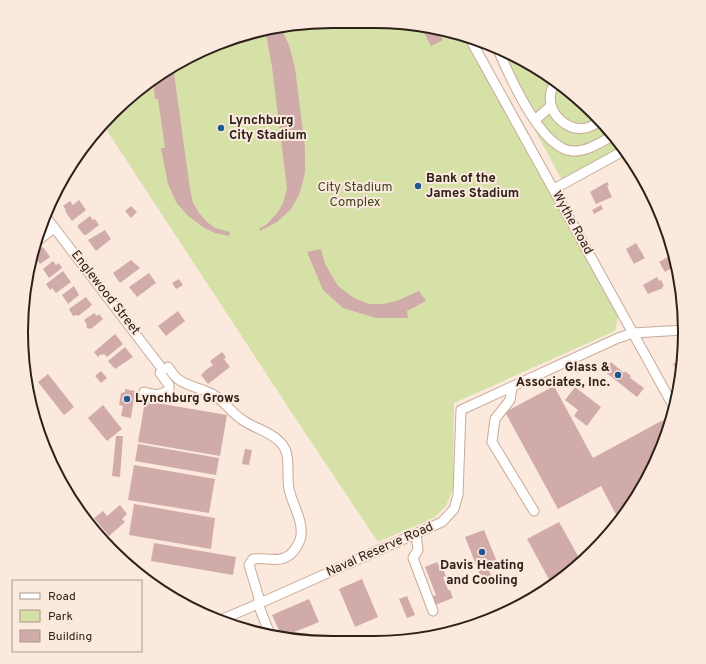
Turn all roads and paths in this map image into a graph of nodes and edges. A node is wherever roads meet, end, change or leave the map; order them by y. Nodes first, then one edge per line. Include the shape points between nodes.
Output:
1 (473, 44) edge
2 (501, 56) edge
3 (553, 86) edge
4 (551, 106) junction
5 (535, 120) junction
6 (595, 124) edge
7 (608, 138) edge
8 (620, 153) edge
9 (554, 190) junction
10 (49, 221) edge
11 (54, 228) junction
12 (43, 236) edge
13 (678, 330) edge
14 (633, 333) junction
15 (164, 370) junction
16 (512, 387) junction
17 (144, 392) dead end
18 (670, 400) edge
19 (534, 511) dead end
20 (416, 534) junction
21 (258, 604) junction
22 (433, 611) dead end
23 (227, 617) edge
24 (268, 629) edge

1 - 9 street, Wythe Road
2 - 5 street via 519,96
3 - 4 street
4 - 5 street
4 - 6 street via 555,115 570,127 590,127
5 - 7 street via 558,146 570,151 585,150
8 - 9 street
9 - 14 street, Wythe Road
10 - 11 street, Englewood Street
11 - 12 street
11 - 15 street, Englewood Street
13 - 14 street, Naval Reserve Road
14 - 16 street, Naval Reserve Road
14 - 18 street, Wythe Road
15 - 17 street via 169,390 163,394 153,395
15 - 21 street via 212,394 242,419 271,434 285,448 288,457 289,489 300,522 301,536 289,556 275,560 253,559 249,565 259,598
16 - 19 street via 510,400 494,419 492,442
16 - 20 street, Naval Reserve Road via 461,410 458,496 454,509 442,522
20 - 21 street, Naval Reserve Road
20 - 22 street via 418,550 413,558
21 - 23 street, Naval Reserve Road
21 - 24 street

